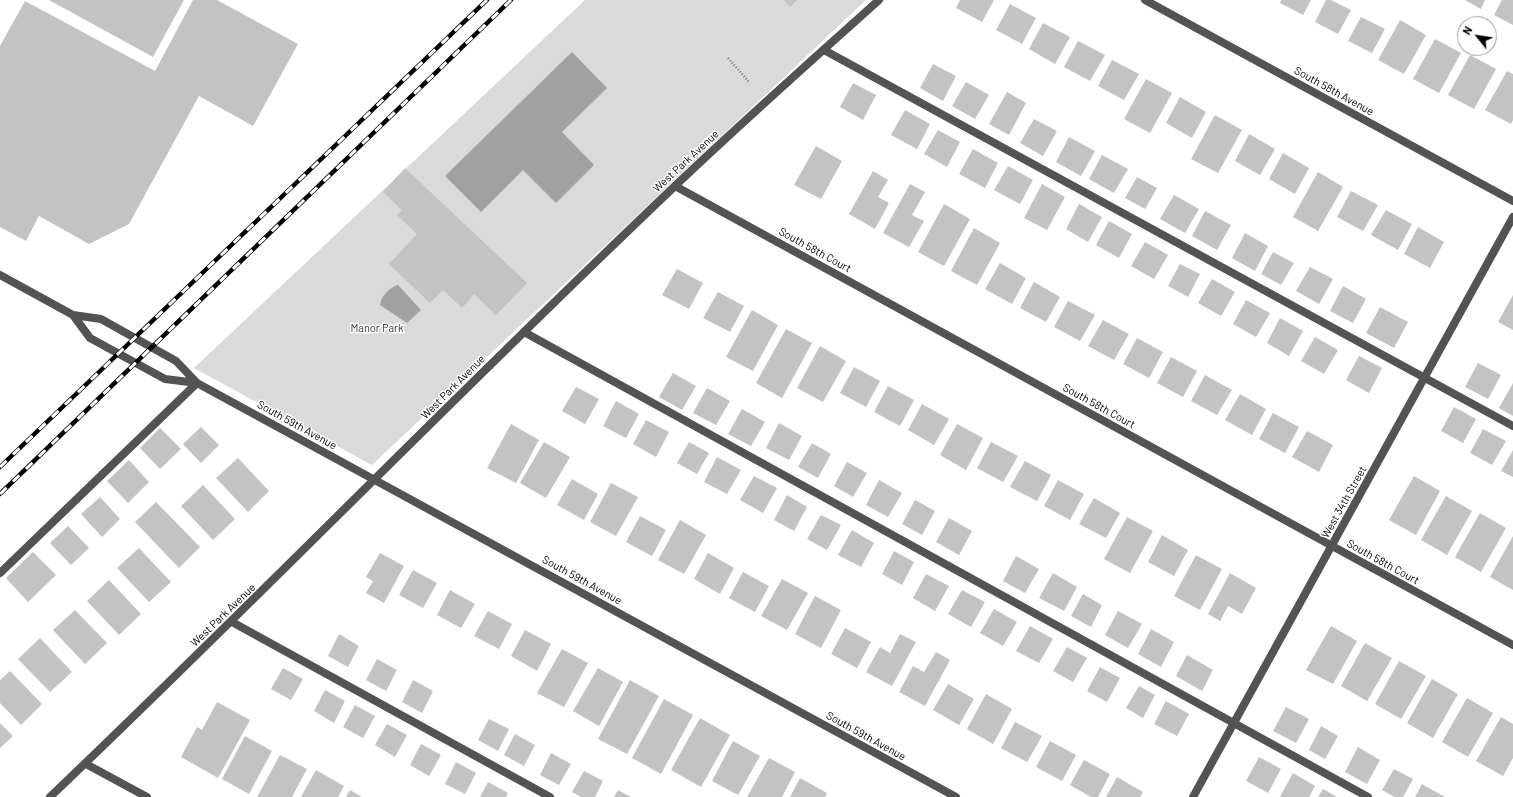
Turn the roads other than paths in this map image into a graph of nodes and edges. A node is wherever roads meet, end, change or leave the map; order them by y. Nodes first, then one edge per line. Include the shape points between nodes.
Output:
1 (879, 0) edge
2 (1145, 0) edge
3 (824, 50) junction
4 (675, 186) junction
5 (1513, 202) edge
6 (1513, 217) edge
7 (0, 275) edge
8 (73, 315) junction
9 (524, 332) junction
10 (1425, 378) junction
11 (197, 383) junction
12 (1513, 426) edge
13 (375, 480) junction
14 (1332, 546) junction
15 (0, 573) edge
16 (232, 622) junction
17 (1513, 645) edge
18 (1234, 723) junction
19 (86, 764) junction
20 (50, 797) edge
21 (147, 797) edge
22 (550, 797) edge
23 (956, 797) edge
24 (1193, 797) edge
25 (1368, 797) edge

1 - 3 street, West Park Avenue
2 - 5 street, South 58th Avenue
3 - 4 street, West Park Avenue
3 - 10 street
4 - 9 street, West Park Avenue
4 - 14 street, South 58th Court
6 - 10 street, West 34th Street
7 - 8 street, South 59th Avenue
8 - 11 street, South 59th Avenue via 101,319 176,361
8 - 11 street, South 59th Avenue via 90,338 165,379
9 - 13 street, West Park Avenue
9 - 18 street
10 - 12 street
10 - 14 street, West 34th Street
11 - 13 street, South 59th Avenue
11 - 15 street
13 - 16 street, West Park Avenue
13 - 23 street, South 59th Avenue
14 - 17 street, South 58th Court
14 - 18 street, West 34th Street
16 - 19 street, West Park Avenue
16 - 22 street
18 - 24 street, West 34th Street
18 - 25 street
19 - 20 street, West Park Avenue
19 - 21 street

